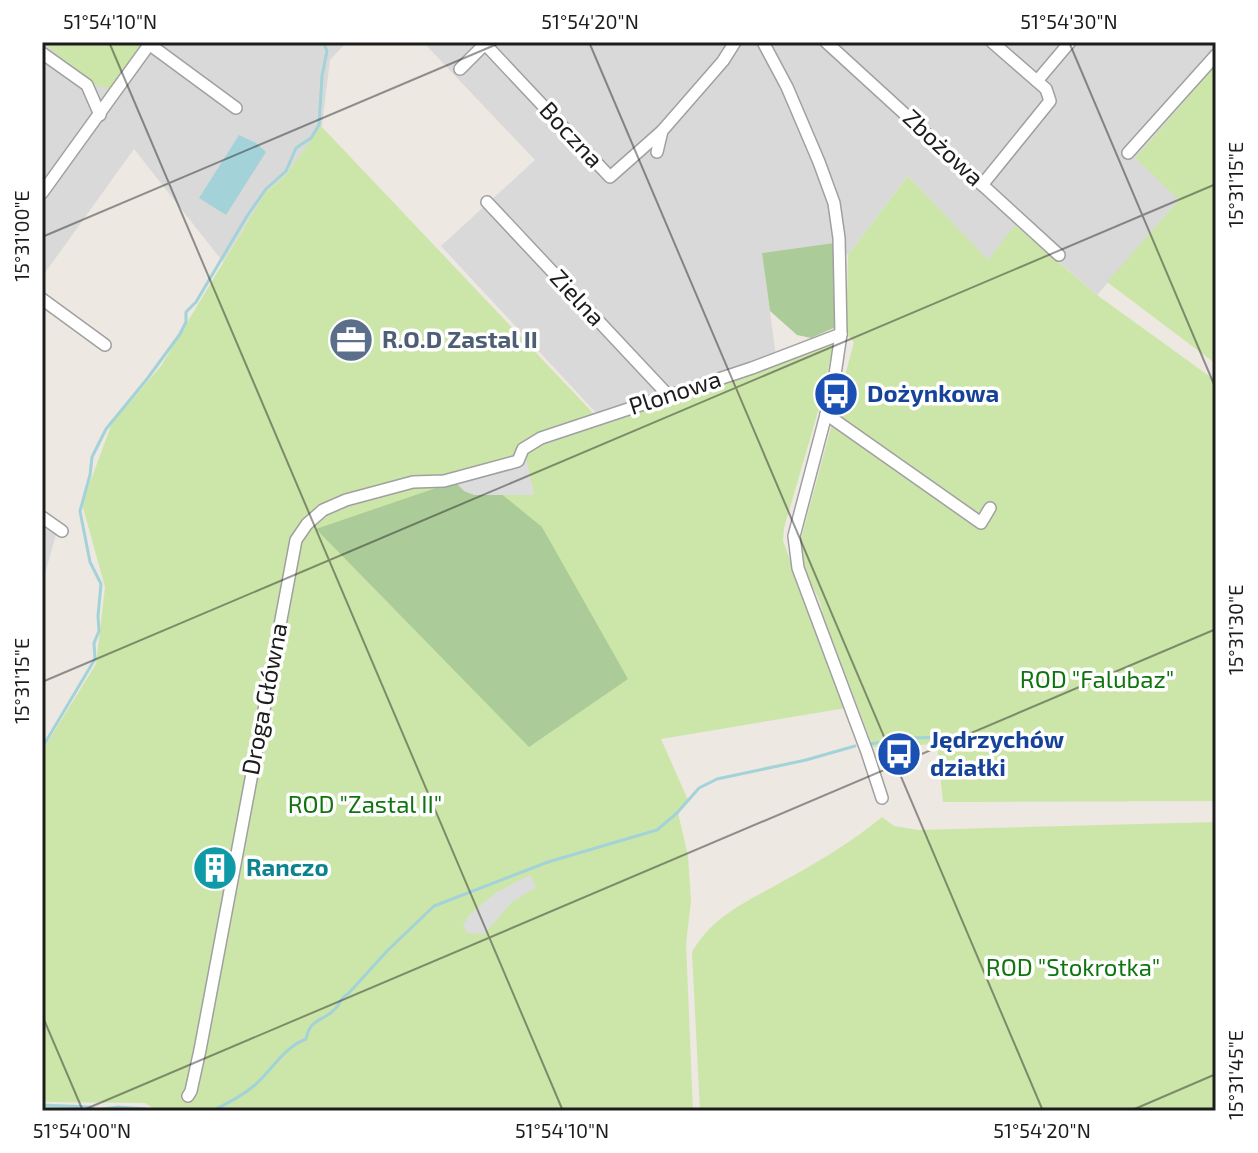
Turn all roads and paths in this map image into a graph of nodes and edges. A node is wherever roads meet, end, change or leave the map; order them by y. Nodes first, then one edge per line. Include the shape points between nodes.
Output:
1 (735, 42) edge
2 (763, 42) edge
3 (826, 42) edge
4 (992, 42) edge
5 (1070, 42) edge
6 (150, 43) edge
7 (486, 43) edge
8 (42, 53) edge
9 (1216, 55) edge
10 (460, 69) dead end
11 (1037, 81) junction
12 (236, 108) dead end
13 (100, 115) junction
14 (662, 131) junction
15 (657, 152) dead end
16 (1128, 153) dead end
17 (982, 185) junction
18 (42, 193) edge
19 (487, 202) dead end
20 (1059, 255) dead end
21 (42, 299) edge
22 (841, 334) junction
23 (105, 345) dead end
24 (667, 394) junction
25 (826, 414) junction
26 (518, 461) joint
27 (990, 508) dead end
28 (42, 517) edge
29 (62, 531) dead end
30 (882, 798) dead end
31 (188, 1096) dead end

1 - 14 street, Boczna
2 - 22 street via 834,203
3 - 17 street, Zbożowa
4 - 11 street
5 - 11 street
6 - 12 street
6 - 13 street
7 - 10 street, Boczna
7 - 14 street, Boczna via 610,177
8 - 13 street via 87,85
9 - 16 street
11 - 17 street via 1050,95 1046,108
13 - 18 street
14 - 15 street, Boczna
17 - 20 street, Zbożowa
19 - 24 street, Zielna
21 - 23 street
22 - 24 street, Plonowa
22 - 25 street
24 - 26 street, Plonowa via 541,438 523,449
25 - 27 street via 981,523
25 - 30 street via 794,550
26 - 31 street, Droga Główna via 346,500 323,510 296,540
28 - 29 street

